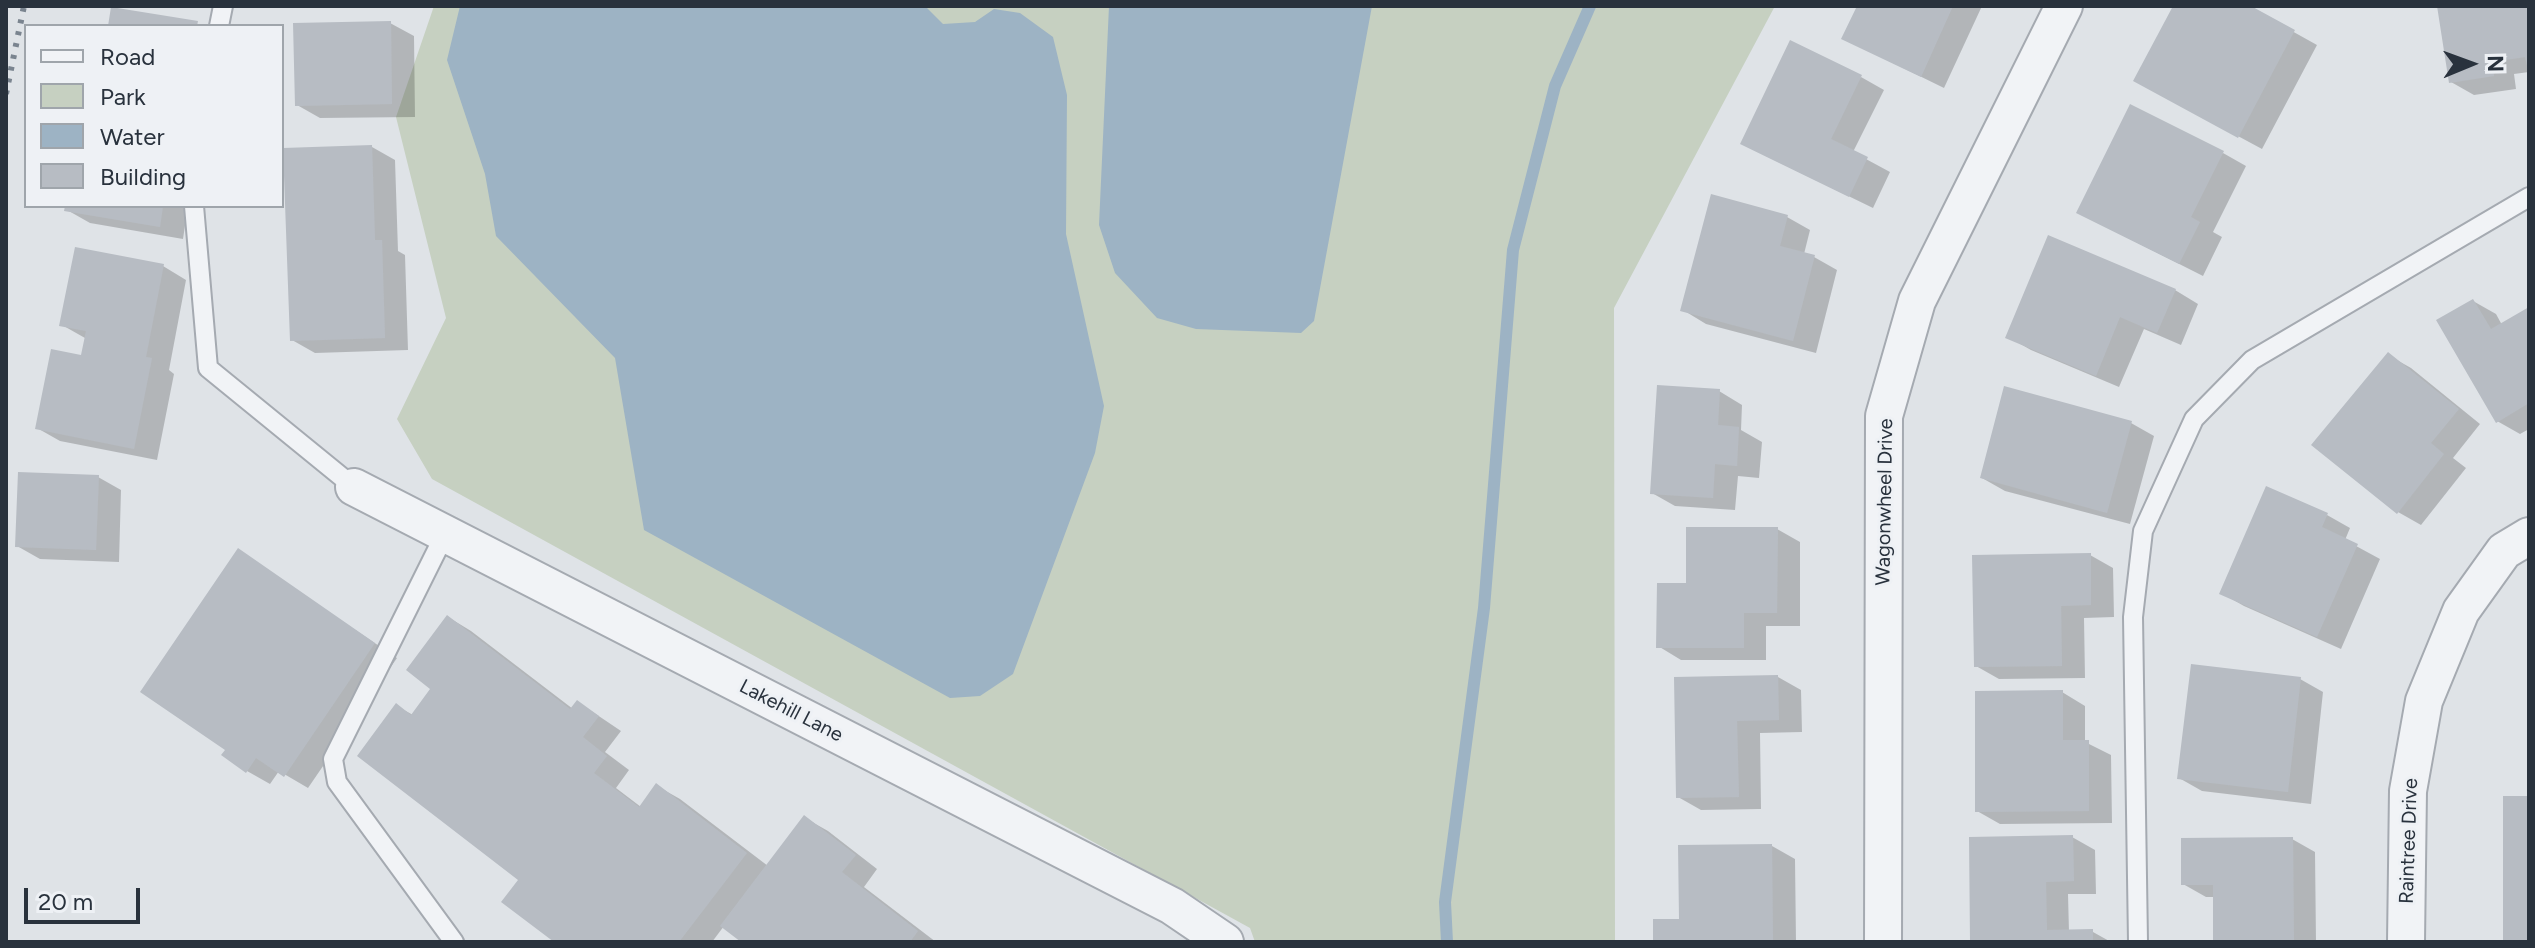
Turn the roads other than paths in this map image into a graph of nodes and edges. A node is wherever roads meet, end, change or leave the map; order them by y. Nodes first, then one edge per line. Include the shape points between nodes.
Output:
1 (2064, 6) edge
2 (2529, 197) edge
3 (194, 208) edge
4 (354, 487) joint
5 (445, 534) junction
6 (2529, 536) edge
7 (454, 942) edge
8 (1225, 942) edge
9 (1883, 942) edge
10 (2138, 942) edge
11 (2406, 942) edge

1 - 9 street, Wagonwheel Drive via 1917,301 1884,416
2 - 10 lane via 2252,360 2194,419 2143,531 2133,617
3 - 4 lane via 208,368
4 - 5 street, Lakehill Lane
5 - 7 lane via 333,759 337,782
5 - 8 street, Lakehill Lane via 1172,906
6 - 11 street, Raintree Drive via 2504,551 2461,611 2424,701 2408,791

